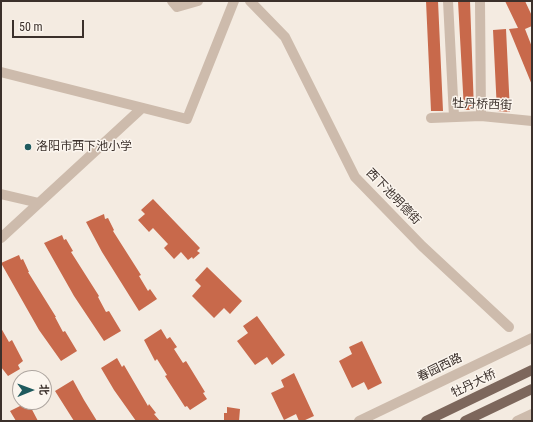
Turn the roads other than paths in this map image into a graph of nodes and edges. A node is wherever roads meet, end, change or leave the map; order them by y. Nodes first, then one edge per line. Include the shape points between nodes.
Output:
1 (172, 1) edge
2 (198, 1) edge
3 (234, 1) edge
4 (250, 1) edge
5 (448, 1) edge
6 (480, 1) edge
7 (1, 72) edge
8 (142, 108) junction
9 (454, 116) junction
10 (481, 116) junction
11 (431, 118) dead end
12 (532, 121) edge
13 (1, 194) edge
14 (39, 203) junction
15 (1, 238) edge
16 (509, 327) dead end
17 (532, 338) edge
18 (532, 370) edge
19 (532, 389) edge
20 (532, 414) edge
21 (359, 421) edge
22 (426, 421) edge
23 (465, 421) edge
24 (518, 421) edge

1 - 2 street via 178,7
3 - 8 street via 187,119
4 - 16 street, 西下池明德街 via 285,37 355,177 422,246
5 - 9 street
6 - 10 street
7 - 8 street
8 - 14 street
9 - 10 street, 牡丹桥西街
9 - 11 street, 牡丹桥西街
10 - 12 street, 牡丹桥西街
13 - 14 street
14 - 15 street
17 - 21 street, 春园西路
18 - 22 main road, 牡丹大桥
19 - 23 main road
20 - 24 street

